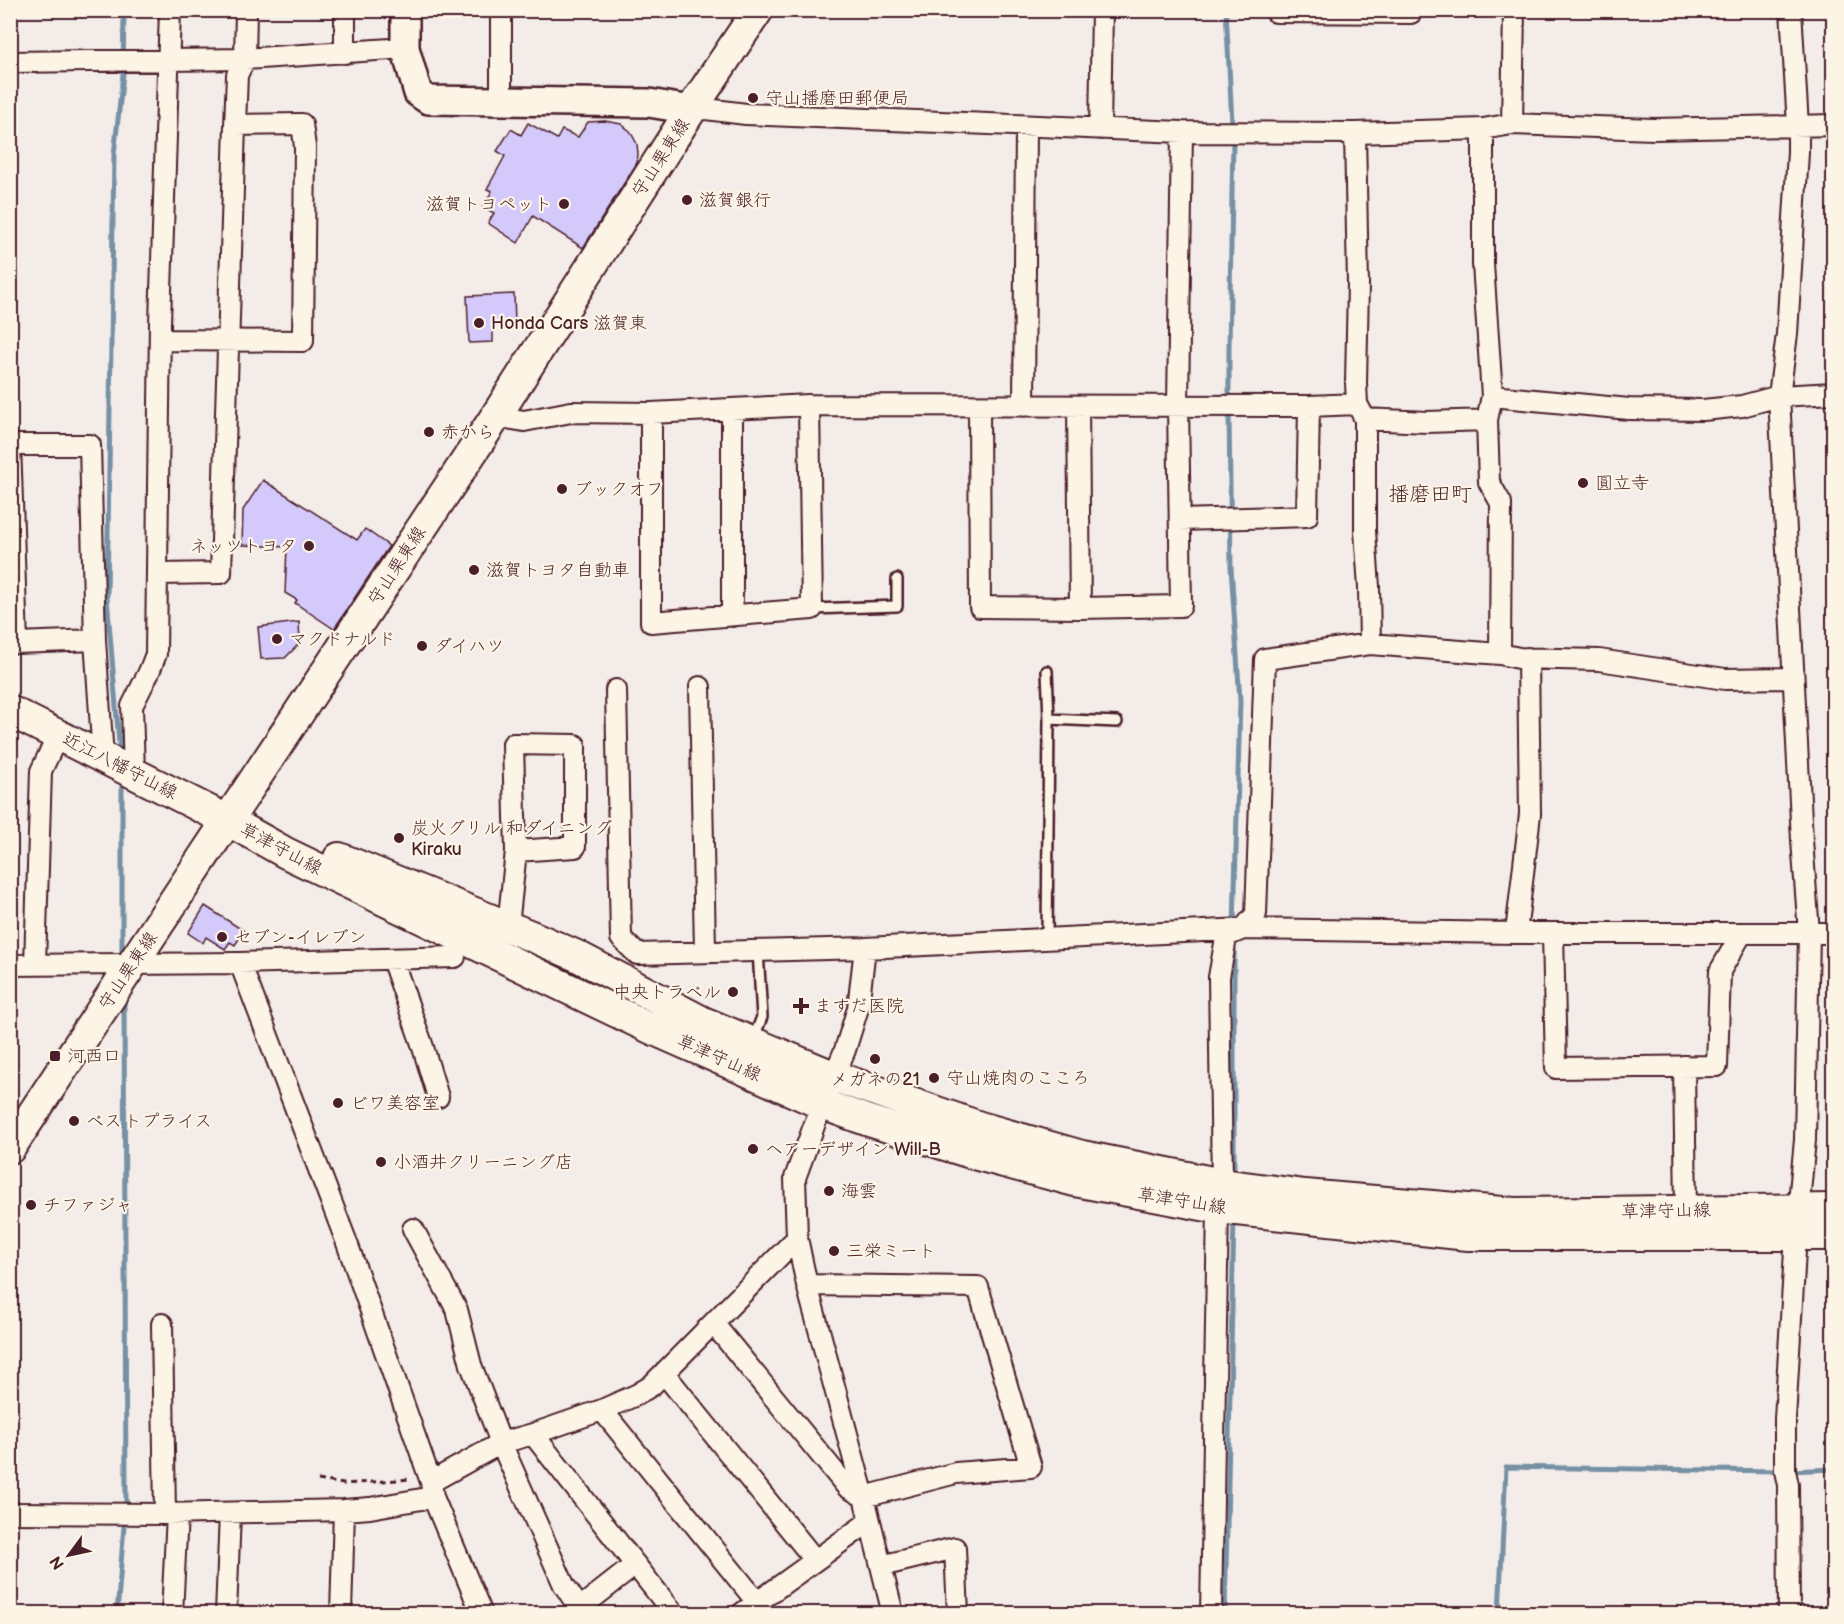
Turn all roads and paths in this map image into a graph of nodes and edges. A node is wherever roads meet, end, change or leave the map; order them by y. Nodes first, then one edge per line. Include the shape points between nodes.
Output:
1 (170, 10) edge
2 (246, 10) edge
3 (345, 10) edge
4 (405, 10) edge
5 (501, 10) edge
6 (758, 10) edge
7 (1102, 10) edge
8 (1276, 10) edge
9 (1411, 10) edge
10 (1514, 10) edge
11 (1791, 10) edge
12 (405, 48) junction
13 (345, 53) junction
14 (244, 59) junction
15 (169, 60) junction
16 (10, 62) edge
17 (501, 102) junction
18 (691, 110) junction
19 (1512, 124) junction
20 (235, 125) junction
21 (1833, 125) edge
22 (1798, 126) junction
23 (1026, 127) junction
24 (1100, 129) junction
25 (1483, 129) junction
26 (1182, 132) junction
27 (1356, 133) junction
28 (160, 340) junction
29 (228, 341) junction
30 (1833, 393) edge
31 (1492, 396) junction
32 (1779, 396) junction
33 (809, 405) junction
34 (1178, 405) junction
35 (979, 406) junction
36 (1024, 406) junction
37 (1078, 406) junction
38 (1309, 406) junction
39 (732, 409) junction
40 (1361, 411) junction
41 (651, 413) junction
42 (496, 416) junction
43 (1487, 420) junction
44 (10, 445) edge
45 (1180, 520) junction
46 (157, 574) junction
47 (897, 579) dead end
48 (1080, 608) junction
49 (812, 609) junction
50 (732, 616) junction
51 (94, 640) junction
52 (1370, 644) junction
53 (1500, 654) junction
54 (1528, 658) junction
55 (1047, 671) dead end
56 (1793, 678) junction
57 (700, 687) dead end
58 (616, 690) dead end
59 (10, 711) edge
60 (1049, 719) junction
61 (1118, 722) dead end
62 (58, 735) junction
63 (103, 758) junction
64 (134, 773) junction
65 (229, 821) junction
66 (516, 851) junction
67 (508, 926) junction
68 (1243, 929) junction
69 (1515, 933) junction
70 (1553, 933) junction
71 (1742, 933) junction
72 (1809, 933) junction
73 (1833, 933) edge
74 (1047, 939) junction
75 (865, 948) junction
76 (705, 951) junction
77 (758, 951) junction
78 (455, 957) dead end
79 (392, 958) junction
80 (240, 963) junction
81 (10, 964) edge
82 (35, 964) junction
83 (133, 964) junction
84 (752, 1043) junction
85 (1684, 1066) junction
86 (827, 1090) junction
87 (438, 1097) dead end
88 (10, 1148) edge
89 (1220, 1196) junction
90 (1833, 1209) edge
91 (1686, 1211) junction
92 (1798, 1222) junction
93 (413, 1229) dead end
94 (1833, 1235) edge
95 (797, 1238) junction
96 (807, 1285) junction
97 (713, 1323) junction
98 (162, 1324) dead end
99 (664, 1373) junction
100 (602, 1410) junction
101 (532, 1434) junction
102 (501, 1443) junction
103 (318, 1480) dead end
104 (431, 1484) junction
105 (864, 1497) junction
106 (344, 1510) junction
107 (10, 1513) edge
108 (230, 1513) junction
109 (171, 1514) junction
110 (870, 1521) junction
111 (815, 1560) junction
112 (635, 1565) junction
113 (881, 1566) junction
114 (749, 1608) edge
115 (581, 1611) edge
116 (172, 1614) edge
117 (226, 1614) edge
118 (341, 1614) edge
119 (482, 1614) edge
120 (674, 1614) edge
121 (893, 1614) edge
122 (958, 1614) edge
123 (1211, 1614) edge
124 (1789, 1614) edge

1 - 15 street
2 - 14 street
3 - 13 street
4 - 12 street
5 - 17 street
6 - 18 main road, 守山栗東線
7 - 24 street
8 - 9 street
10 - 19 street
11 - 22 street
12 - 13 street
12 - 17 street via 418,93 428,100
13 - 14 street
14 - 15 street
14 - 20 street via 237,75
15 - 16 street
15 - 28 street
17 - 18 street via 649,103
18 - 23 street
18 - 42 main road, 守山栗東線
19 - 22 street via 1654,129
19 - 25 street
20 - 29 street
20 - 29 street via 302,124 303,341
21 - 22 street
22 - 32 street via 1787,334
23 - 24 street
23 - 36 street
24 - 26 street
25 - 27 street
25 - 31 street via 1484,264
26 - 27 street
26 - 34 street
27 - 40 street via 1356,383
28 - 29 street
28 - 46 street
29 - 46 street via 221,573
30 - 32 street
31 - 32 street via 1629,409 1703,410 1742,406
31 - 43 street
32 - 56 street
33 - 35 street
33 - 39 street
33 - 49 street
34 - 37 street
34 - 38 street
34 - 45 street
35 - 36 street
35 - 48 street via 980,607
36 - 37 street
37 - 48 street
38 - 40 street
38 - 45 street via 1307,516
39 - 41 street
39 - 50 street
40 - 43 street via 1427,422
40 - 52 street
41 - 42 street via 571,412 524,421
41 - 50 street via 651,622
42 - 65 main road, 守山栗東線
43 - 53 street via 1489,482 1501,503
44 - 51 street via 90,445
44 - 51 street via 17,643
45 - 48 street via 1181,606
46 - 64 street via 156,654 132,706
47 - 49 lane via 897,606
49 - 50 street
51 - 63 street
52 - 53 street
52 - 68 street via 1266,659 1256,914
53 - 54 street
54 - 56 street via 1599,660 1725,679
54 - 69 street via 1530,814
55 - 60 lane
56 - 72 street
57 - 76 street
58 - 76 street via 621,938 637,954
59 - 62 main road, 近江八幡守山線
60 - 61 lane
60 - 74 lane
62 - 63 main road, 近江八幡守山線
62 - 82 street via 41,771
63 - 64 main road, 近江八幡守山線
64 - 65 main road, 近江八幡守山線
65 - 67 main road, 草津守山線 via 293,840
65 - 83 main road, 守山栗東線
65 - 86 main road, 草津守山線 via 286,853 629,1018
66 - 66 street via 513,744 575,745 575,847
66 - 67 street
67 - 84 main road, 草津守山線
68 - 69 street
68 - 74 street
68 - 89 street via 1226,938 1219,977
69 - 70 street
70 - 71 street
70 - 85 street via 1556,1068
71 - 72 street
71 - 85 street via 1720,971 1717,1066
72 - 73 street
72 - 92 street via 1805,1129
74 - 75 street
75 - 77 street
75 - 86 street via 858,1008
76 - 77 street
77 - 84 lane via 762,1017
78 - 79 street
79 - 80 street
79 - 87 street
80 - 83 street
80 - 104 street via 347,1243
81 - 82 street
82 - 83 street
83 - 88 main road, 守山栗東線
84 - 86 main road, 草津守山線
85 - 91 street
86 - 89 main road, 草津守山線 via 980,1127
86 - 95 street via 795,1178
89 - 91 main road, 草津守山線 via 1305,1195 1514,1213
89 - 92 main road, 草津守山線 via 1468,1235
89 - 123 street
90 - 92 main road, 草津守山線
91 - 92 main road, 草津守山線
92 - 94 main road, 草津守山線
92 - 124 street via 1785,1419
93 - 102 street via 457,1310 471,1365
95 - 96 street
95 - 97 street
96 - 105 street
96 - 105 street via 978,1287 1031,1467 956,1473
97 - 99 street
97 - 105 street via 847,1487
98 - 109 street
99 - 100 street via 636,1395
99 - 111 street
100 - 101 street
100 - 114 street
101 - 102 street
101 - 112 street
102 - 104 street
102 - 115 street via 564,1585
103 - 104 path via 344,1484 413,1479
104 - 106 street via 370,1508
104 - 119 street
105 - 110 street
106 - 108 street
106 - 118 street
107 - 109 street
108 - 109 street
108 - 117 street
109 - 116 street
110 - 111 street
110 - 113 street
111 - 114 street
112 - 115 street
112 - 120 street
113 - 121 street
113 - 122 street via 955,1548

